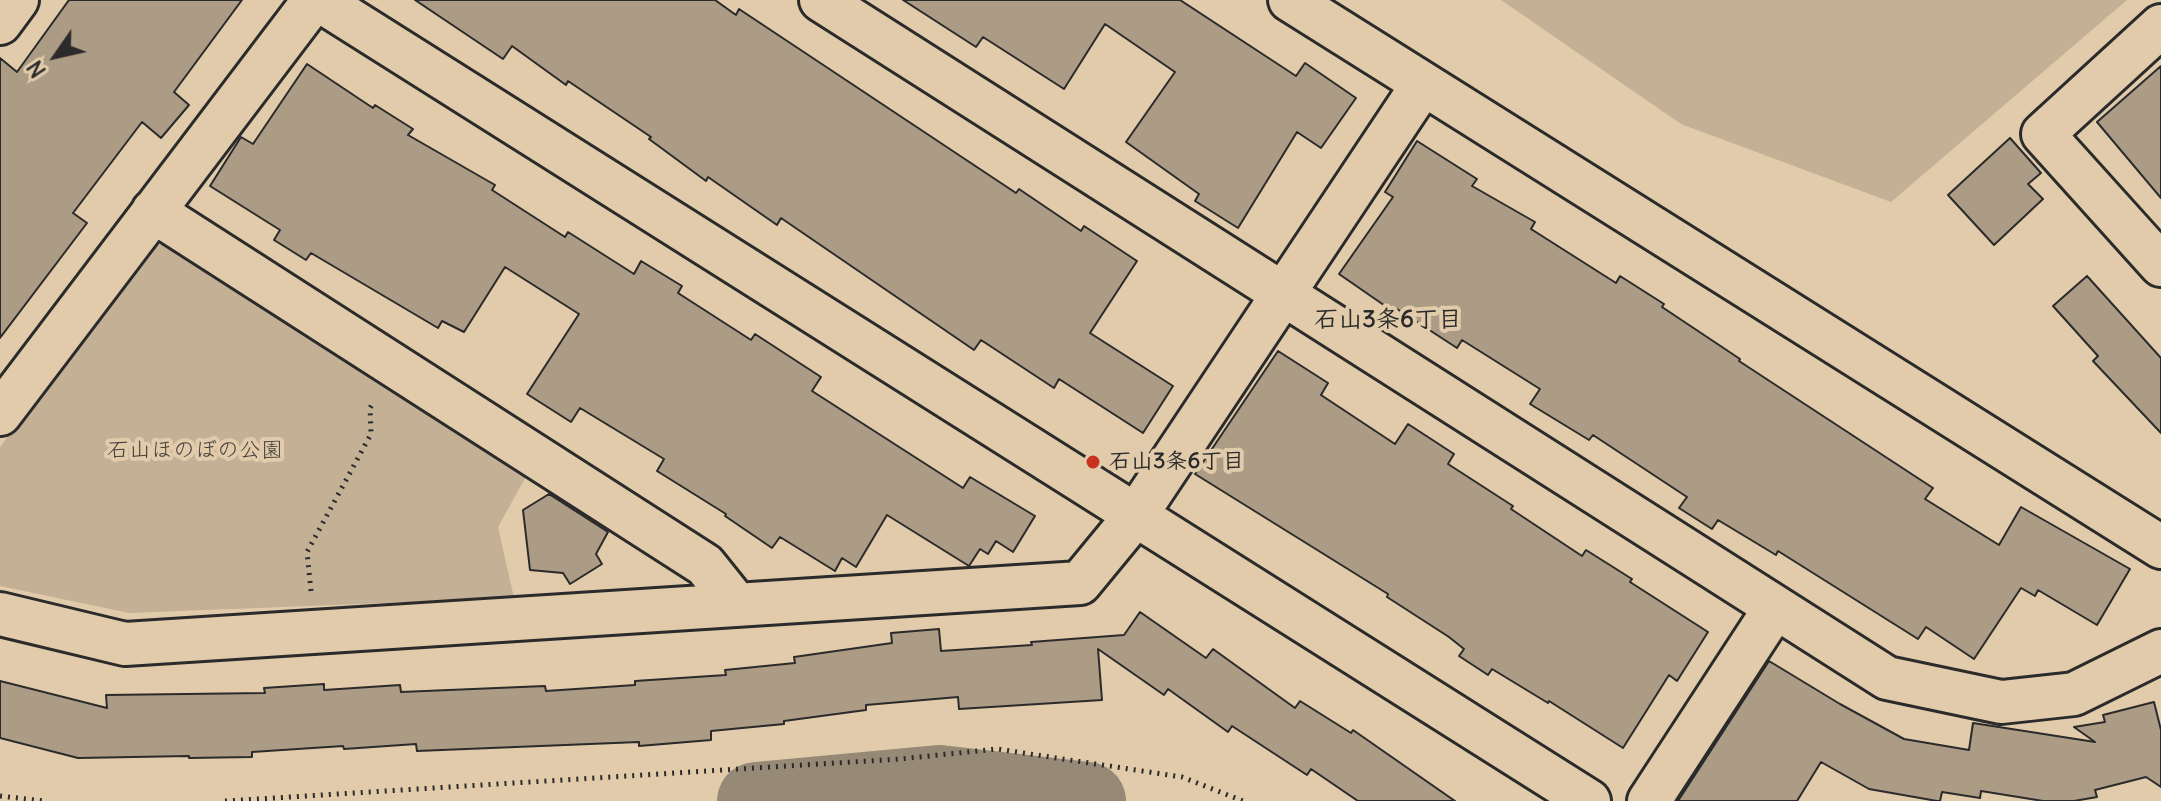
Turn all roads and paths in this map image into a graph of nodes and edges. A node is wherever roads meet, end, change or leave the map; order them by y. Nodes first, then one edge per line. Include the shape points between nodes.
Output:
1 (17, 0) edge
2 (317, 0) edge
3 (821, 0) edge
4 (1290, 0) edge
5 (0, 23) edge
6 (2161, 26) edge
7 (1423, 84) junction
8 (153, 211) junction
9 (2161, 265) edge
10 (1283, 294) junction
11 (395, 366) junction
12 (0, 414) edge
13 (1136, 515) junction
14 (2161, 547) edge
15 (311, 585) dead end
16 (737, 605) junction
17 (1775, 608) junction
18 (0, 614) edge
19 (2161, 651) edge
20 (0, 796) edge
21 (44, 801) edge
22 (225, 801) edge
23 (1243, 801) edge
24 (1589, 801) edge
25 (1649, 801) edge

1 - 5 street
2 - 8 street
2 - 13 street
3 - 10 street
4 - 7 street
6 - 9 street via 2043,134
7 - 10 street
7 - 14 street
8 - 11 street
8 - 12 street
10 - 13 street
10 - 17 street
11 - 15 path via 370,408 371,434 307,552
11 - 16 street via 705,565
13 - 16 street via 1080,583
13 - 24 street
16 - 18 street via 125,644
17 - 19 street via 1887,678 2001,702 2074,694
17 - 25 street
20 - 21 path
22 - 23 path via 997,749 1182,777

